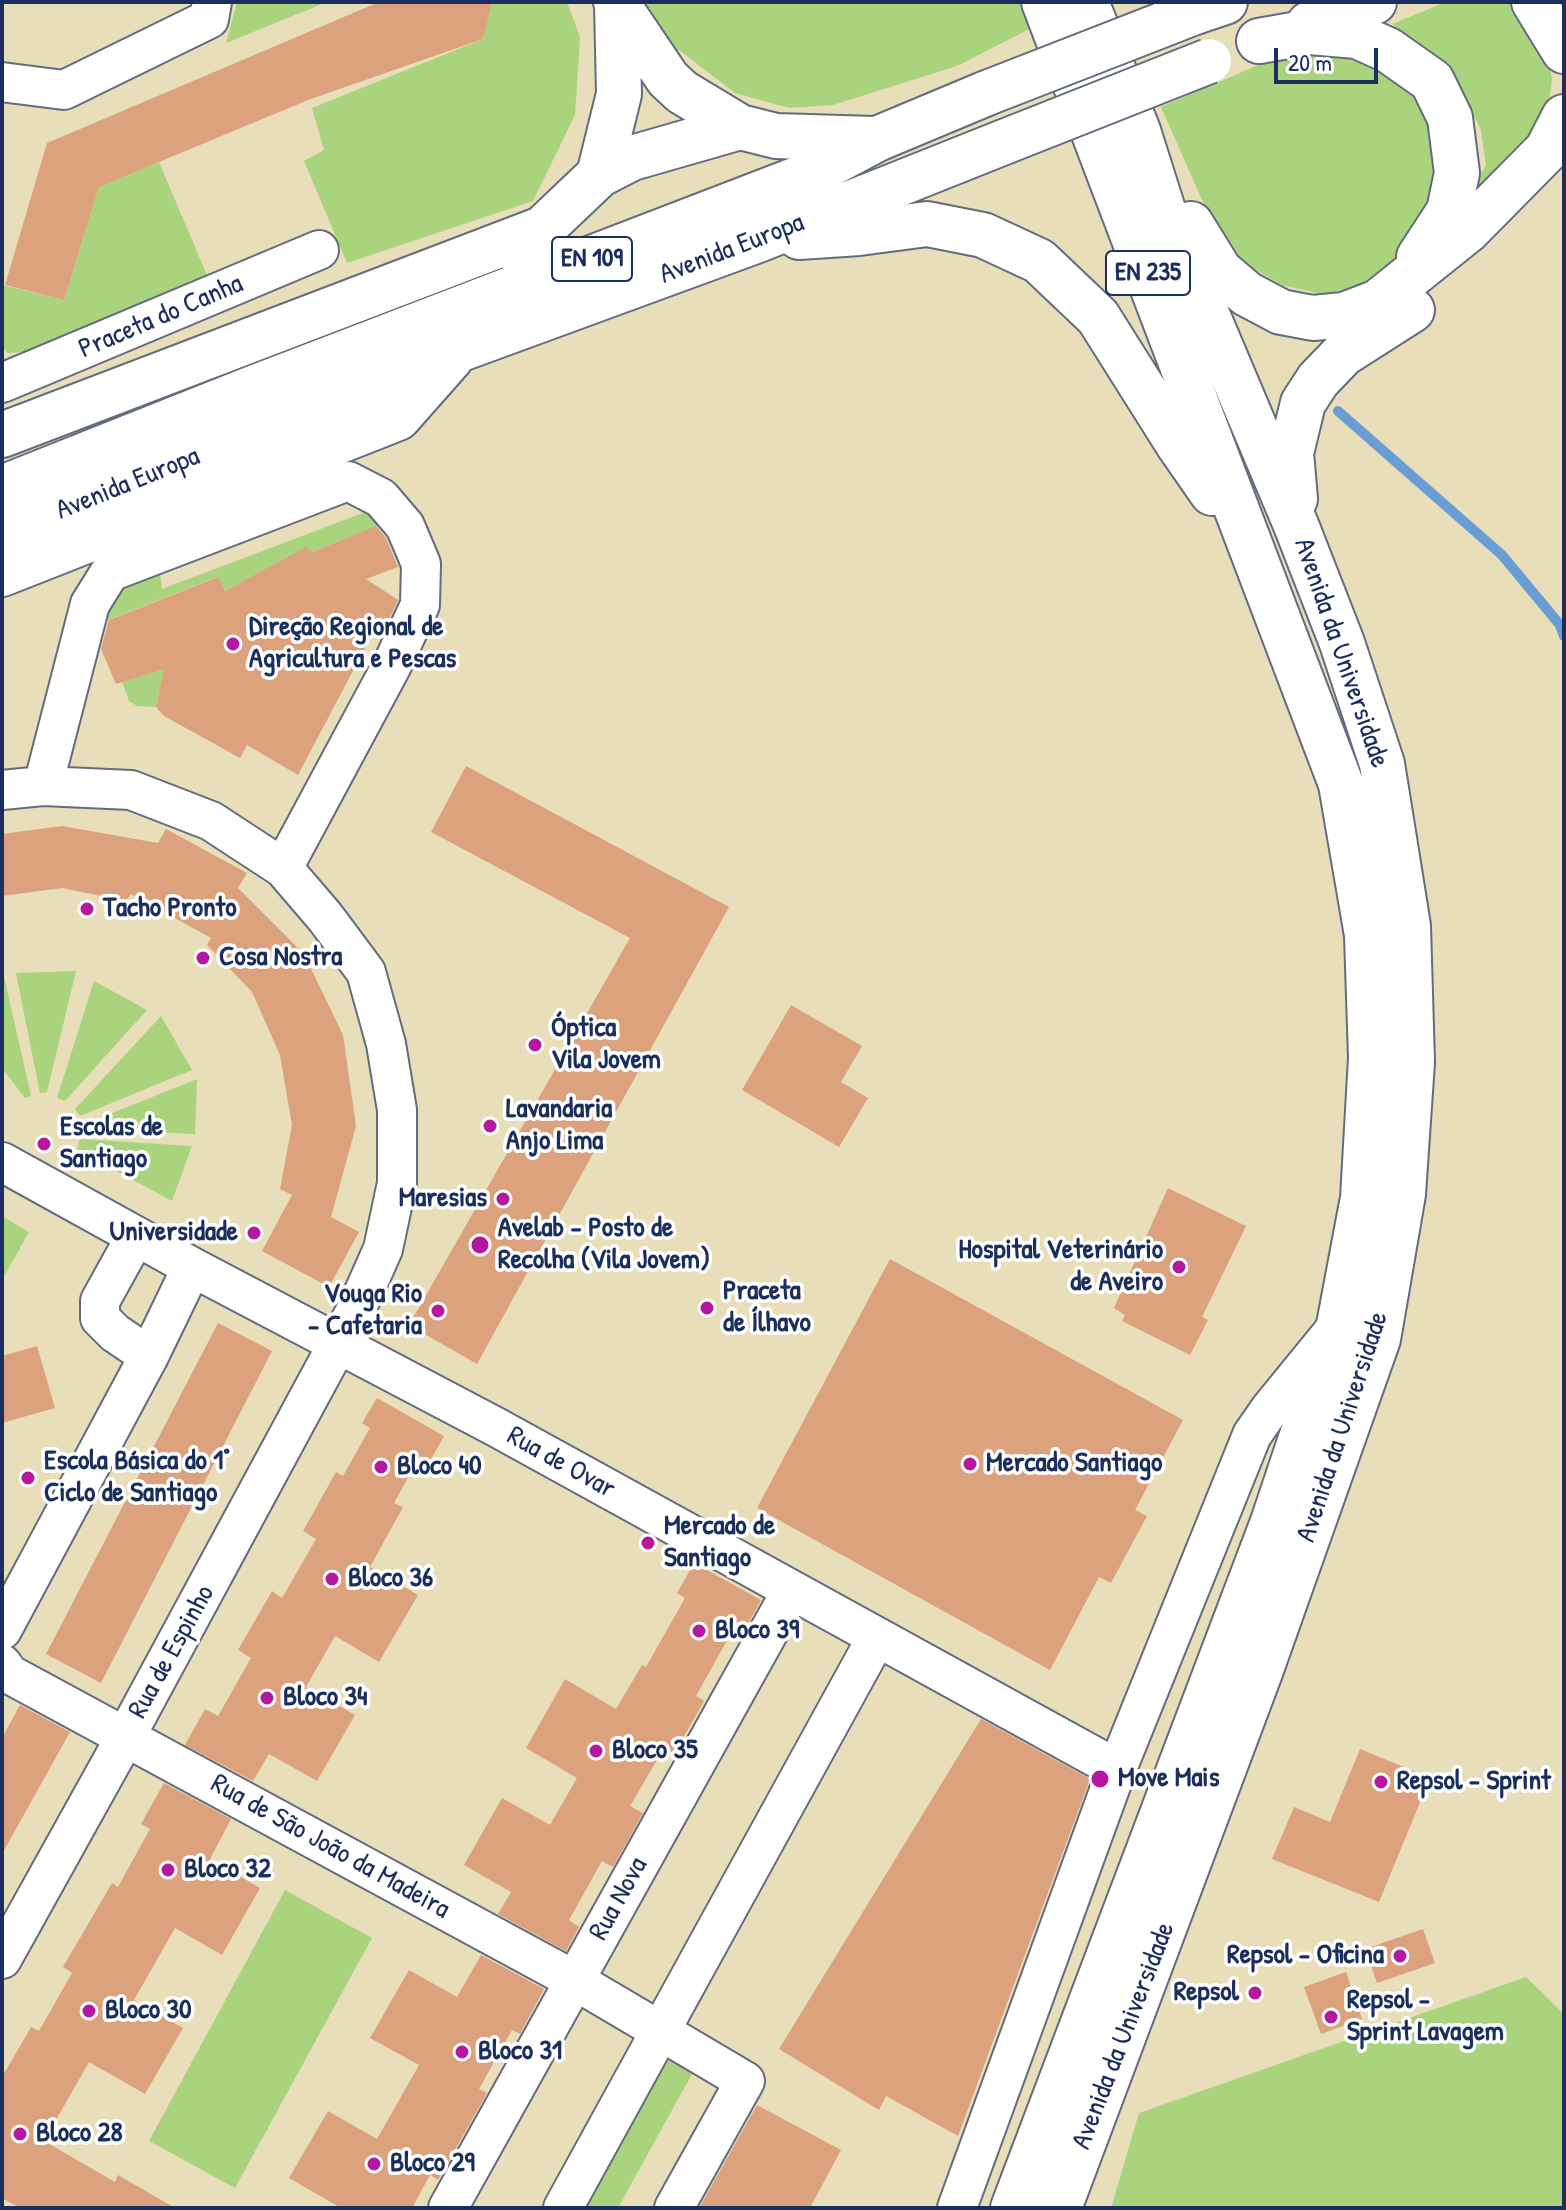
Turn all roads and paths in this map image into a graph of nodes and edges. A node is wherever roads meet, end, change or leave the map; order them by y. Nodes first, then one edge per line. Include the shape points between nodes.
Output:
1 (212, 2) edge
2 (1044, 2) edge
3 (1086, 2) edge
4 (1374, 2) edge
5 (1534, 2) edge
6 (617, 3) edge
7 (1210, 7) edge
8 (1259, 41) junction
9 (1564, 51) edge
10 (2, 82) edge
11 (1564, 117) edge
12 (740, 127) junction
13 (1138, 131) junction
14 (877, 139) junction
15 (1564, 163) edge
16 (599, 175) junction
17 (539, 230) junction
18 (758, 240) junction
19 (319, 250) dead end
20 (1401, 286) junction
21 (458, 350) junction
22 (303, 370) junction
23 (2, 383) edge
24 (2, 435) edge
25 (2, 488) edge
26 (1296, 525) junction
27 (2, 534) edge
28 (1248, 544) junction
29 (2, 574) edge
30 (43, 786) junction
31 (2, 790) edge
32 (283, 868) junction
33 (2, 1162) edge
34 (136, 1236) junction
35 (192, 1267) junction
36 (1339, 1325) junction
37 (338, 1344) junction
38 (149, 1356) junction
39 (792, 1590) junction
40 (2, 1630) edge
41 (877, 1637) junction
42 (4, 1675) edge
43 (126, 1736) junction
44 (1117, 1769) junction
45 (2, 1959) edge
46 (574, 1980) junction
47 (660, 2031) junction
48 (448, 2208) edge
49 (563, 2208) edge
50 (674, 2208) edge
51 (957, 2208) edge
52 (1013, 2208) edge
53 (1059, 2208) edge

1 - 10 street via 209,19 64,90
2 - 28 main road, EN 235
3 - 13 main road, EN 235
4 - 8 main road, Avenida Europa / EN 109
5 - 9 main road
6 - 12 main road via 668,79
6 - 16 main road via 619,94
7 - 14 main road, Avenida Europa / EN 109, bridge
8 - 18 main road, Avenida Europa / EN 109, bridge
8 - 20 main road via 1310,32 1357,36 1432,81 1450,118 1457,173 1449,211
11 - 20 main road via 1547,150 1509,190
12 - 14 main road via 776,136
12 - 16 main road via 632,158
13 - 20 main road via 1220,271 1247,294 1281,312 1313,318 1344,315
13 - 26 main road, EN 235 via 1163,210
14 - 22 main road, Avenida Europa / EN 109 via 813,173
15 - 26 main road via 1415,308 1343,354 1318,380 1303,403 1291,453
16 - 17 main road
17 - 22 main road via 511,260
17 - 24 main road
18 - 21 main road, Avenida Europa / EN 109
18 - 28 main road via 927,224 983,235 1039,261 1098,317
19 - 23 street, Praceta do Canha
21 - 27 main road, Avenida Europa / EN 109
21 - 29 main road via 398,418
22 - 25 main road, Avenida Europa / EN 109
26 - 53 main road, Avenida da Universidade / EN 235 via 1342,643 1385,778 1408,926 1412,1062 1403,1194 1378,1339
28 - 36 main road, Avenida da Universidade / EN 235 via 1341,784 1367,935 1371,1058 1363,1198
30 - 31 street, Rua de Espinho
30 - 32 street, Rua de Espinho via 131,790 211,821
30 - 32 street via 90,604 110,572 348,481 381,498 405,526 421,564 420,605
32 - 37 street, Rua de Espinho via 366,972 397,1110 397,1183 383,1249
33 - 34 street, Rua de Ovar
34 - 35 street, Rua de Ovar
34 - 38 street via 100,1301 100,1318
35 - 37 street, Rua de Ovar
35 - 38 street
36 - 44 street, Avenida da Universidade via 1252,1435
36 - 52 main road, Avenida da Universidade / EN 235 via 1273,1522
37 - 39 street, Rua de Ovar
37 - 43 street, Rua de Espinho
38 - 40 street
39 - 41 street, Rua de Ovar
39 - 46 street, Rua Nova
41 - 44 street, Rua de Ovar
41 - 47 street
42 - 43 street, Rua de São João da Madeira
43 - 45 street, Rua de Espinho
43 - 46 street, Rua de São João da Madeira
44 - 51 street, Avenida da Universidade
46 - 47 street, Rua de São João da Madeira
46 - 48 street, Rua Nova
47 - 49 street
47 - 50 street, Rua de São João da Madeira via 745,2081

